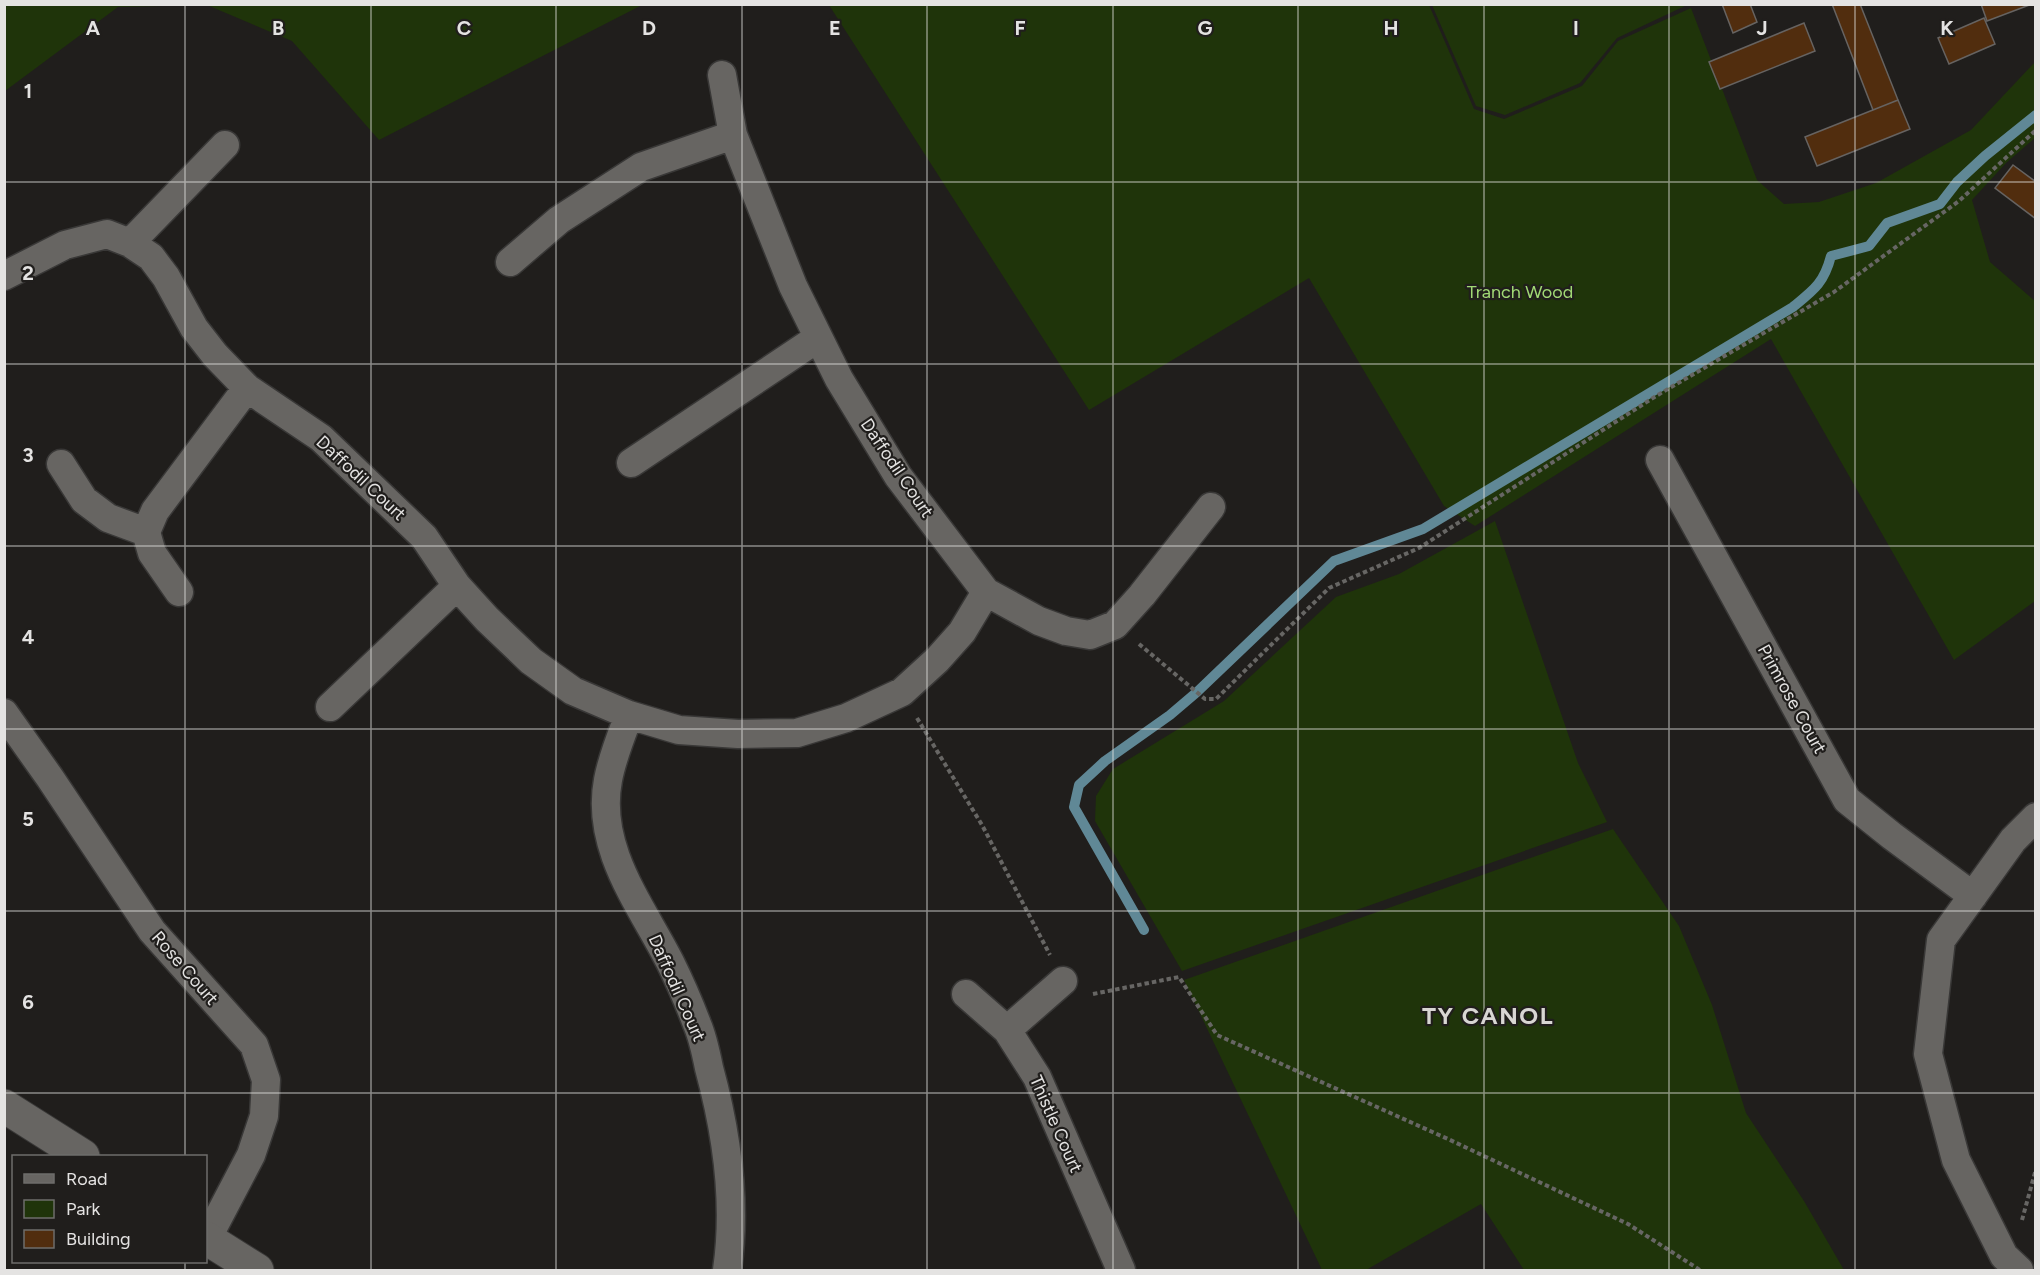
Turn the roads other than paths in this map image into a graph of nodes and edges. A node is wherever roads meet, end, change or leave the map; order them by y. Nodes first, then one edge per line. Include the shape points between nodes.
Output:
1 (722, 75) dead end
2 (733, 135) junction
3 (225, 145) dead end
4 (130, 243) junction
5 (510, 262) dead end
6 (4, 276) edge
7 (818, 338) junction
8 (247, 388) junction
9 (1659, 460) dead end
10 (631, 463) dead end
11 (61, 464) dead end
12 (1211, 507) dead end
13 (146, 532) junction
14 (457, 586) junction
15 (179, 592) dead end
16 (986, 592) junction
17 (330, 707) dead end
18 (4, 713) edge
19 (629, 715) junction
20 (2036, 817) edge
21 (1973, 896) junction
22 (1063, 981) road end
23 (966, 994) dead end
24 (1007, 1030) junction
25 (4, 1106) edge
26 (81, 1155) edge
27 (207, 1237) edge
28 (207, 1240) edge
29 (257, 1270) edge
30 (727, 1270) edge
31 (1121, 1270) edge
32 (2019, 1270) edge

1 - 2 street, Daffodil Court
2 - 5 street via 641,167 559,220
2 - 7 street, Daffodil Court
3 - 4 street
4 - 6 street, Daffodil Court via 107,234 65,244
4 - 8 street, Daffodil Court via 151,257 194,328
7 - 10 street
7 - 16 street, Daffodil Court via 898,476
8 - 13 street via 155,511
8 - 14 street, Daffodil Court via 321,438 355,470 424,537
9 - 21 street, Primrose Court via 1847,800
11 - 13 street via 84,500 108,518
12 - 16 street, Daffodil Court via 1116,625 1090,635 1039,621
13 - 15 street via 152,553
14 - 17 street
14 - 19 street, Daffodil Court via 531,661 573,691
16 - 19 street, Daffodil Court via 962,632 902,692 846,718 796,733 738,734 678,730
18 - 27 street, Rose Court via 152,931 254,1045 266,1080 264,1116 251,1155
19 - 30 street, Daffodil Court via 607,781 606,820 616,859 698,1025 715,1087 731,1174
20 - 21 street via 2013,840
21 - 32 street via 1941,940 1928,1054 1956,1160 2004,1256
22 - 24 street
23 - 24 street, Thistle Court
24 - 31 street, Thistle Court via 1037,1077
25 - 26 street
28 - 29 street

